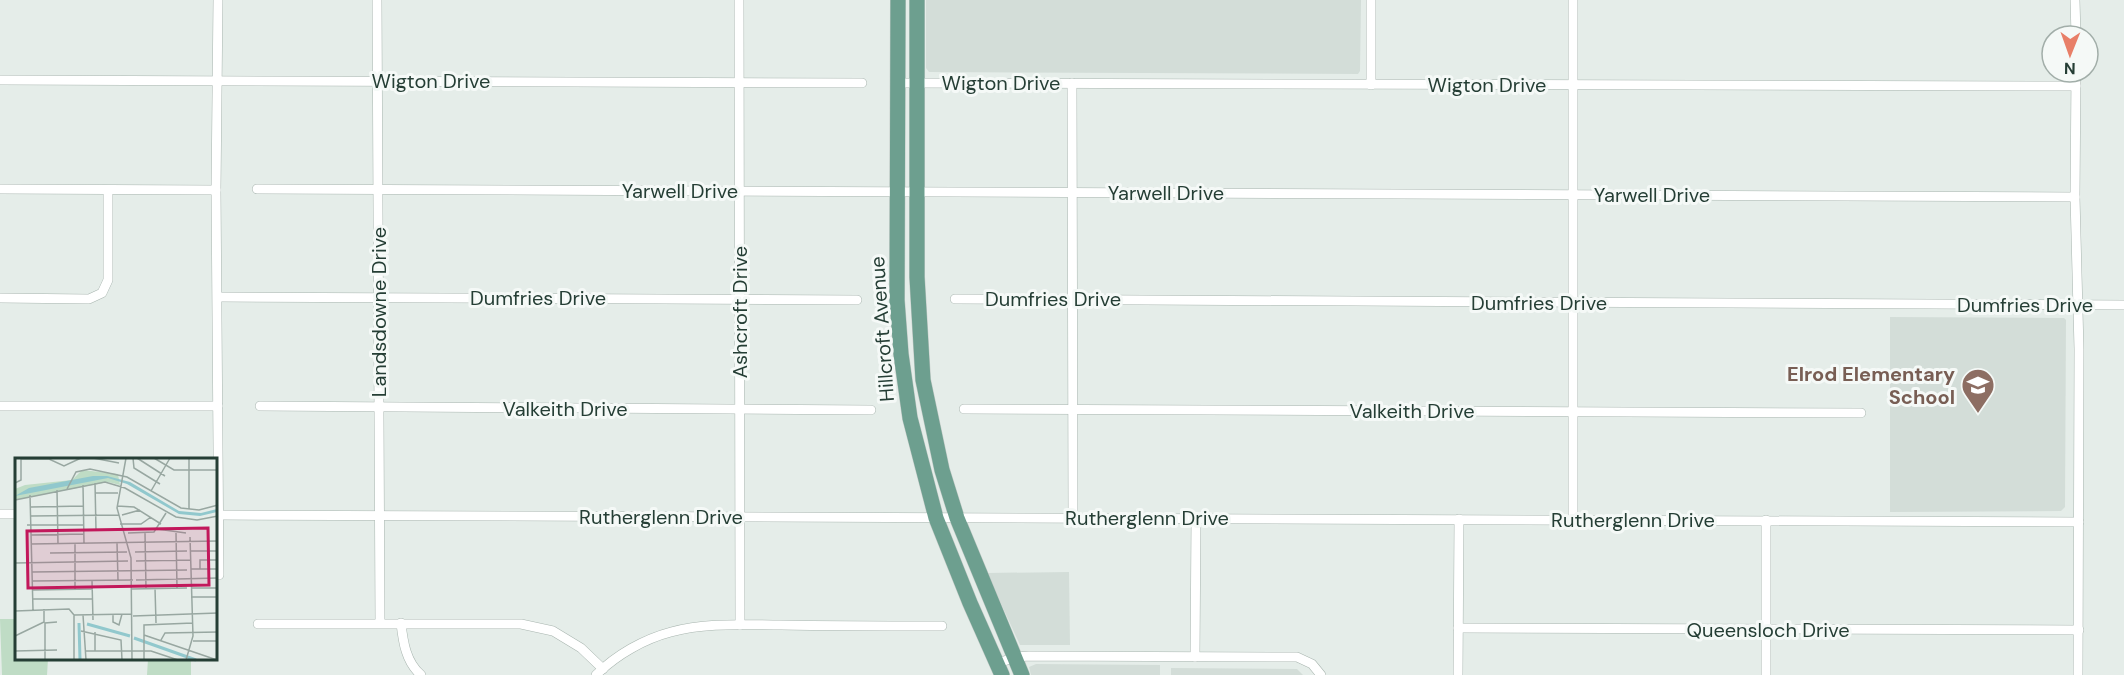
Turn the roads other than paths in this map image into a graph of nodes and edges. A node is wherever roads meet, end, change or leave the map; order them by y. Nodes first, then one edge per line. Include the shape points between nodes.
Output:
1 (218, 0) edge
2 (377, 0) edge
3 (740, 0) edge
4 (898, 0) edge
5 (917, 0) edge
6 (1371, 0) edge
7 (1573, 0) edge
8 (2075, 0) edge
9 (2076, 24) edge
10 (0, 80) edge
11 (218, 81) junction
12 (377, 81) junction
13 (740, 82) junction
14 (862, 83) dead end
15 (898, 83) junction
16 (918, 83) junction
17 (1072, 83) junction
18 (1371, 85) junction
19 (1573, 85) junction
20 (2076, 86) joint
21 (0, 189) edge
22 (257, 189) dead end
23 (108, 190) junction
24 (216, 190) junction
25 (378, 190) junction
26 (740, 191) junction
27 (897, 192) junction
28 (917, 192) junction
29 (1072, 192) junction
30 (1573, 195) junction
31 (2075, 197) junction
32 (218, 297) junction
33 (379, 297) junction
34 (0, 298) edge
35 (740, 299) junction
36 (954, 299) dead end
37 (1072, 299) junction
38 (857, 300) dead end
39 (1573, 303) junction
40 (2124, 305) edge
41 (2077, 306) junction
42 (0, 406) edge
43 (218, 406) junction
44 (260, 406) dead end
45 (379, 407) junction
46 (964, 409) dead end
47 (740, 410) junction
48 (871, 410) dead end
49 (1072, 410) junction
50 (1573, 412) junction
51 (1861, 413) dead end
52 (218, 458) edge
53 (218, 515) edge
54 (380, 515) junction
55 (740, 517) junction
56 (936, 518) junction
57 (957, 518) junction
58 (1073, 518) junction
59 (1196, 518) junction
60 (1459, 519) junction
61 (1573, 520) junction
62 (1766, 520) junction
63 (2079, 522) junction
64 (218, 545) edge
65 (219, 575) dead end
66 (380, 623) junction
67 (401, 623) junction
68 (258, 624) dead end
69 (740, 625) junction
70 (942, 626) dead end
71 (1458, 627) junction
72 (1766, 630) junction
73 (2079, 630) junction
74 (1016, 657) junction
75 (1195, 657) junction
76 (1000, 669) edge
77 (599, 672) edge
78 (1319, 672) edge
79 (421, 675) edge
80 (1022, 675) edge
81 (1458, 675) edge
82 (1766, 675) edge
83 (2078, 675) edge

1 - 11 street
2 - 12 street, Landsdowne Drive
3 - 13 street, Ashcroft Drive
4 - 15 main road, Hillcroft Avenue
5 - 16 main road, Hillcroft Avenue
6 - 18 street
7 - 19 street
8 - 9 street
10 - 11 street, Wigton Drive
11 - 12 street, Wigton Drive
11 - 24 street
12 - 13 street, Wigton Drive
12 - 25 street, Landsdowne Drive
13 - 14 street, Wigton Drive
13 - 26 street, Ashcroft Drive
15 - 16 street, Wigton Drive
15 - 27 main road, Hillcroft Avenue
16 - 17 street, Wigton Drive
16 - 28 main road, Hillcroft Avenue
17 - 18 street, Wigton Drive
17 - 29 street
18 - 19 street, Wigton Drive
19 - 20 street, Wigton Drive
19 - 30 street
20 - 31 street
21 - 23 street
22 - 25 street, Yarwell Drive
23 - 24 street
23 - 34 street via 108,280 102,293 88,299
24 - 32 street
25 - 26 street, Yarwell Drive
25 - 33 street, Landsdowne Drive
26 - 27 street, Yarwell Drive
26 - 35 street, Ashcroft Drive
27 - 28 street, Yarwell Drive
27 - 56 main road, Hillcroft Avenue via 901,354 910,418
28 - 29 street, Yarwell Drive
28 - 57 main road, Hillcroft Avenue via 923,380 942,470
29 - 30 street, Yarwell Drive
29 - 37 street
30 - 31 street, Yarwell Drive
30 - 39 street
31 - 41 street
32 - 33 street, Dumfries Drive
32 - 43 street
33 - 35 street, Dumfries Drive
33 - 45 street, Landsdowne Drive
35 - 38 street, Dumfries Drive
35 - 47 street, Ashcroft Drive
36 - 37 street, Dumfries Drive
37 - 39 street, Dumfries Drive
37 - 49 street
39 - 41 street, Dumfries Drive
39 - 50 street
40 - 41 street, Dumfries Drive
41 - 63 street
42 - 43 street
43 - 52 street
44 - 45 street, Valkeith Drive
45 - 47 street, Valkeith Drive
45 - 54 street, Landsdowne Drive
46 - 49 street, Valkeith Drive
47 - 48 street, Valkeith Drive
47 - 55 street, Ashcroft Drive
49 - 50 street, Valkeith Drive
49 - 58 street
50 - 51 street, Valkeith Drive
50 - 61 street
53 - 54 street, Rutherglenn Drive
54 - 55 street, Rutherglenn Drive
54 - 66 street, Landsdowne Drive
55 - 56 street, Rutherglenn Drive
55 - 69 street, Ashcroft Drive
56 - 57 street, Rutherglenn Drive
56 - 76 main road, Hillcroft Avenue
57 - 58 street, Rutherglenn Drive
57 - 74 main road, Hillcroft Avenue
58 - 59 street, Rutherglenn Drive
59 - 60 street, Rutherglenn Drive
59 - 75 street
60 - 61 street, Rutherglenn Drive
60 - 71 street
61 - 62 street, Rutherglenn Drive
62 - 63 street, Rutherglenn Drive
62 - 72 street
63 - 73 street
64 - 65 street
66 - 67 street
66 - 68 street
67 - 77 street via 521,624 543,629 581,648
67 - 79 street via 403,648
69 - 70 street
69 - 77 street via 671,632 645,642
71 - 72 street, Queensloch Drive
71 - 81 street
72 - 73 street, Queensloch Drive
72 - 82 street
73 - 83 street
74 - 75 street
74 - 76 street
74 - 80 main road, Hillcroft Avenue
75 - 78 street via 1297,657

